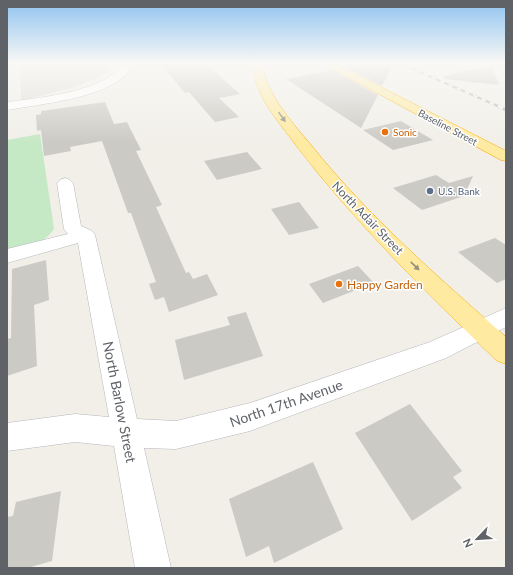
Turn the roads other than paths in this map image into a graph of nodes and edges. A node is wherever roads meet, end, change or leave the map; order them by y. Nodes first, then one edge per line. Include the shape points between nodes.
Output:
1 (87, 90) edge
2 (266, 90) edge
3 (377, 90) edge
4 (7, 106) edge
5 (506, 157) edge
6 (65, 183) dead end
7 (86, 235) junction
8 (7, 256) edge
9 (506, 317) edge
10 (480, 329) junction
11 (506, 353) edge
12 (127, 433) junction
13 (7, 437) edge
14 (153, 568) edge

1 - 4 main road
2 -> 10 highway, North Adair Street via 300,142 323,170 387,239
3 - 5 highway, Baseline Street
6 - 7 street via 73,229
7 - 8 street
7 - 12 street, North Barlow Street
9 - 10 street, North 17th Avenue
10 - 11 highway, North Adair Street
10 - 12 street, North 17th Avenue via 437,350 250,417 176,435
12 - 13 street, North 17th Avenue via 75,428
12 - 14 street, North Barlow Street

